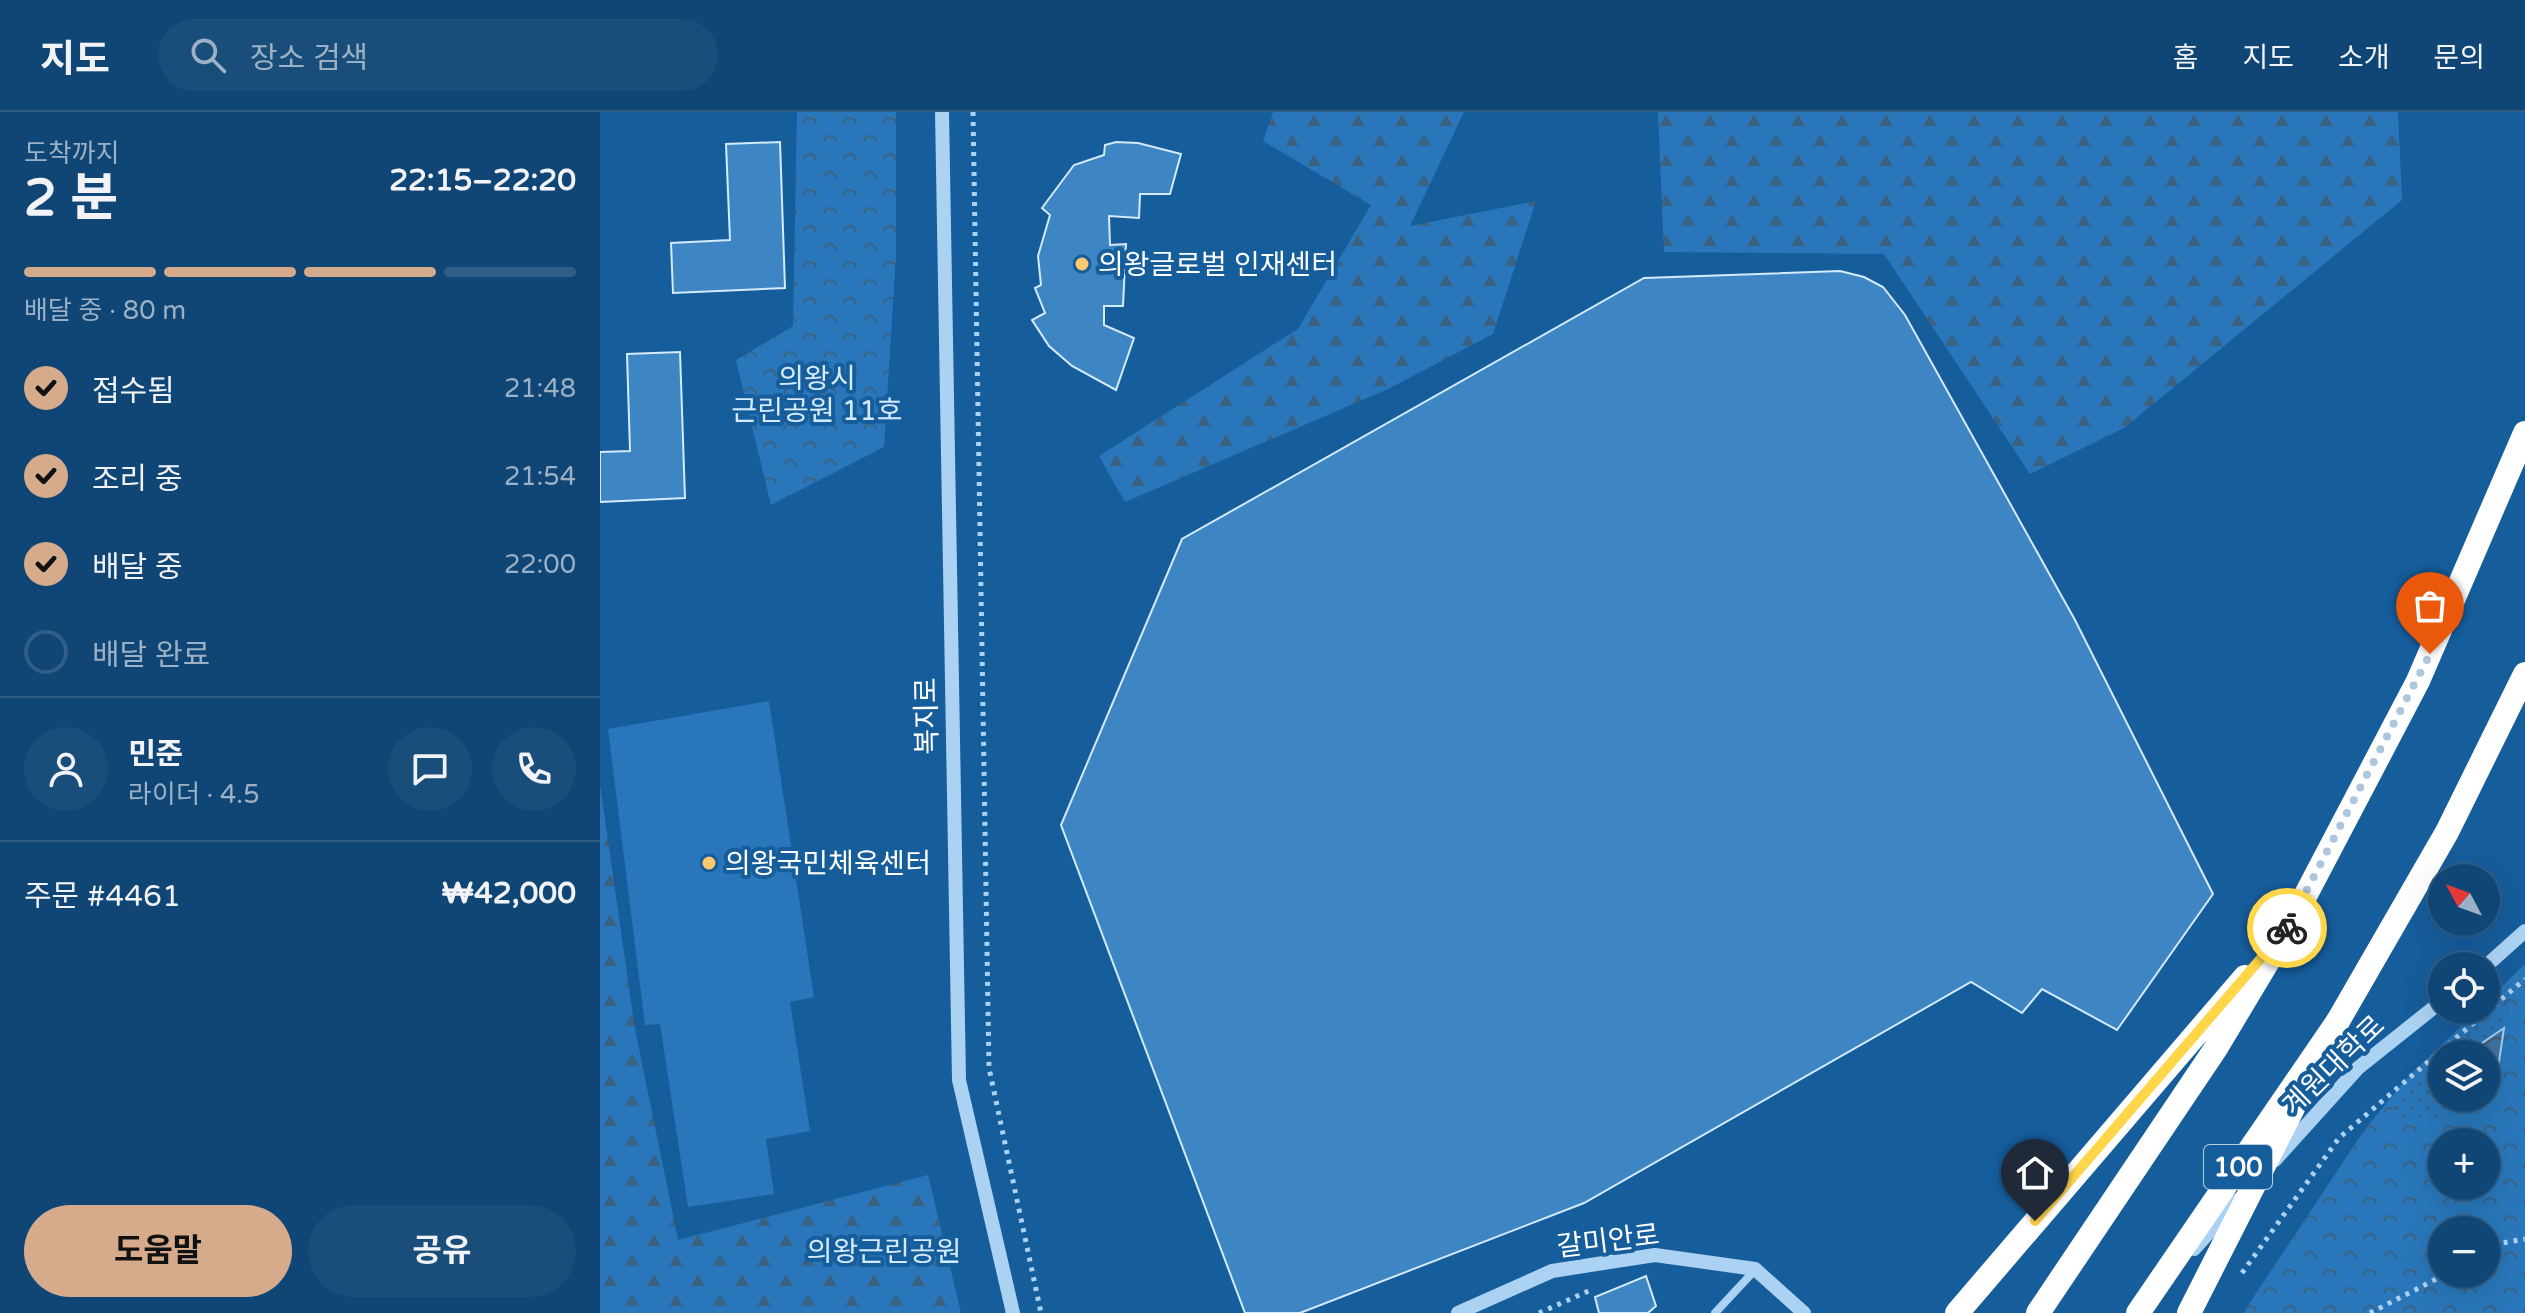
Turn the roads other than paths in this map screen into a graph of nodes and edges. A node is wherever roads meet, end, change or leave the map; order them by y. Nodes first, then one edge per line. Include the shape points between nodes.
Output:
1 (942, 112) edge
2 (2525, 433) edge
3 (2525, 674) edge
4 (2291, 923) junction
5 (2525, 931) edge
6 (2500, 953) edge
7 (2428, 1012) edge
8 (2338, 1021) junction
9 (1755, 1269) junction
10 (1013, 1313) edge
11 (1458, 1313) edge
12 (1715, 1313) edge
13 (1804, 1313) edge
14 (1957, 1313) edge
15 (2038, 1313) edge
16 (2137, 1313) edge
17 (2189, 1313) edge

1 - 10 street, 복지로 via 959,1080
2 - 4 highway via 2418,681
3 - 8 highway, 100 via 2447,832
4 - 14 highway
4 - 15 highway via 2216,1048
5 - 6 street
7 - 16 street, 계원대학로 via 2358,1068
8 - 16 highway, 100, bridge
8 - 17 highway, bridge
9 - 11 street, 갈미안로 via 1655,1255 1552,1271
9 - 12 street
9 - 13 street

